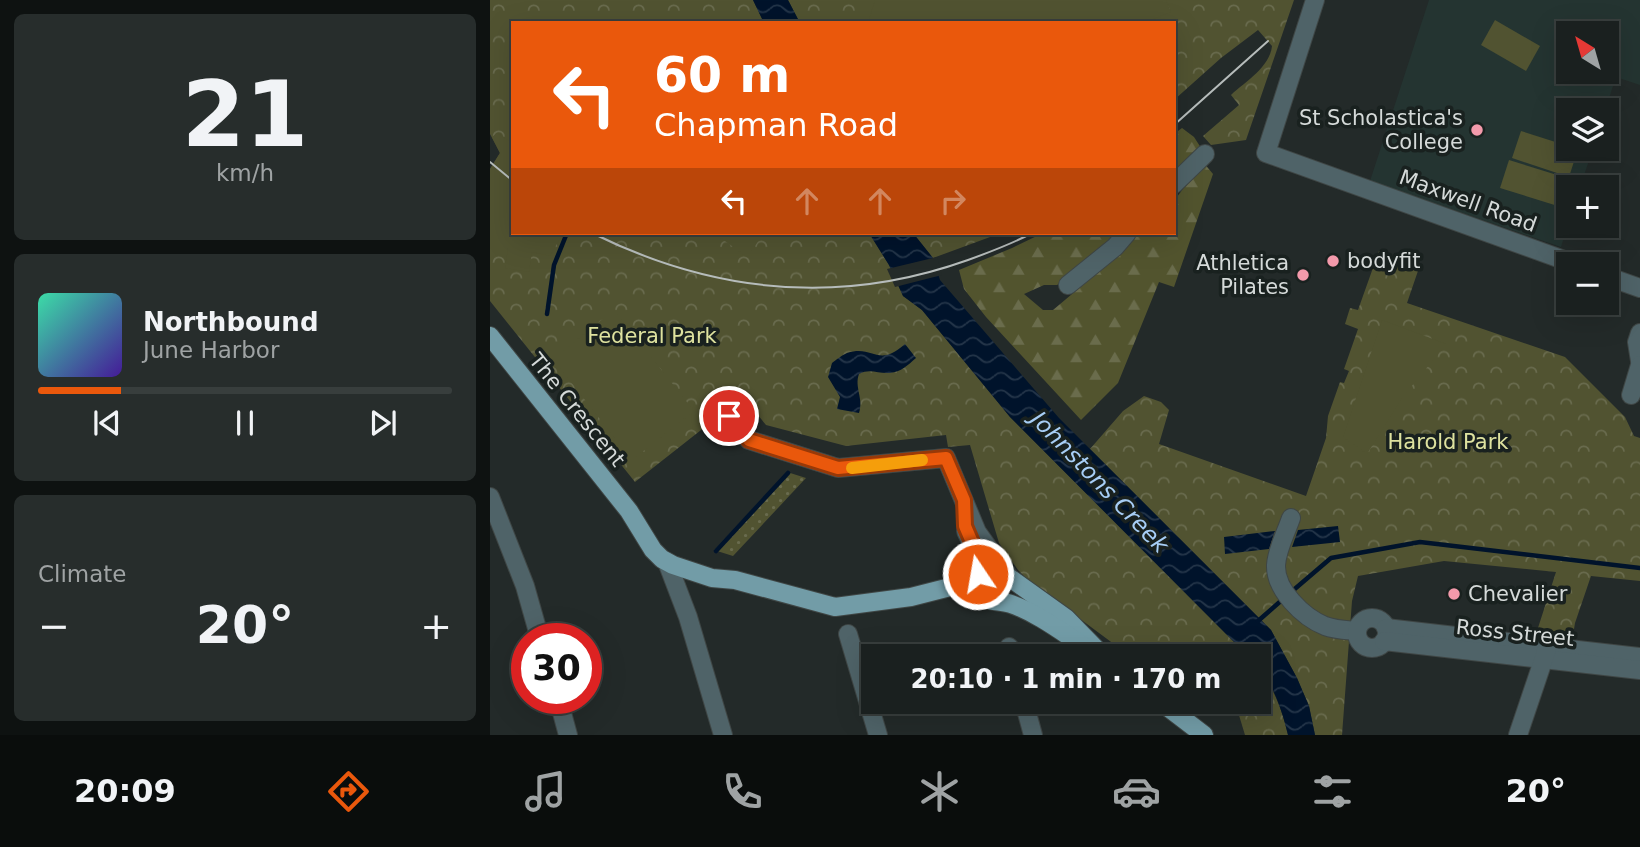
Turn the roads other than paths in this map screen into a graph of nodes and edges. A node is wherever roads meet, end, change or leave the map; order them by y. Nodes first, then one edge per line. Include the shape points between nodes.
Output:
1 (1315, 0) edge
2 (1205, 154) dead end
3 (1176, 182) edge
4 (1125, 235) edge
5 (1556, 257) edge
6 (1619, 281) edge
7 (1068, 285) dead end
8 (1640, 288) edge
9 (1640, 333) edge
10 (490, 336) edge
11 (1640, 363) edge
12 (1631, 395) dead end
13 (729, 416) dead end
14 (490, 498) edge
15 (964, 500) junction
16 (629, 511) junction
17 (1291, 518) dead end
18 (667, 562) junction
19 (977, 575) junction
20 (1007, 575) junction
21 (712, 578) junction
22 (735, 580) junction
23 (911, 597) junction
24 (994, 602) junction
25 (688, 617) junction
26 (535, 623) edge
27 (848, 634) dead end
28 (1081, 644) edge
29 (1090, 644) edge
30 (1545, 653) junction
31 (1640, 657) edge
32 (1640, 670) edge
33 (562, 714) edge
34 (1027, 714) edge
35 (1177, 714) edge
36 (568, 735) edge
37 (723, 735) edge
38 (878, 735) edge
39 (1033, 735) edge
40 (1204, 735) edge
41 (1518, 735) edge

1 - 5 street, Maxwell Road via 1266,153
2 - 3 street
4 - 7 street
6 - 8 street
9 - 11 street
10 - 16 main road, The Crescent
11 - 12 street
13 - 15 street via 749,440 838,468 946,458
14 - 26 street
15 - 19 street via 965,526 977,554
15 - 20 street via 977,532
16 - 18 main road, The Crescent via 653,550
16 - 22 main road, The Crescent via 676,554
17 - 30 street, Ross Street via 1277,573 1288,594 1322,624 1357,631 1361,623 1372,619 1380,621 1385,635
18 - 21 main road, The Crescent
18 - 25 street
19 - 20 main road via 992,568
19 - 23 main road, The Crescent
19 - 24 main road via 978,593
20 - 24 main road via 1008,593
20 - 29 main road, The Crescent via 1066,618
21 - 22 main road, The Crescent
21 - 25 street via 691,588
22 - 23 main road, The Crescent via 832,607
23 - 24 main road, The Crescent
24 - 28 main road, The Crescent via 1032,614
25 - 37 street
27 - 38 street
30 - 31 street, Ross Street
30 - 32 street, Ross Street
30 - 41 street
33 - 36 street
34 - 39 street
35 - 40 main road

